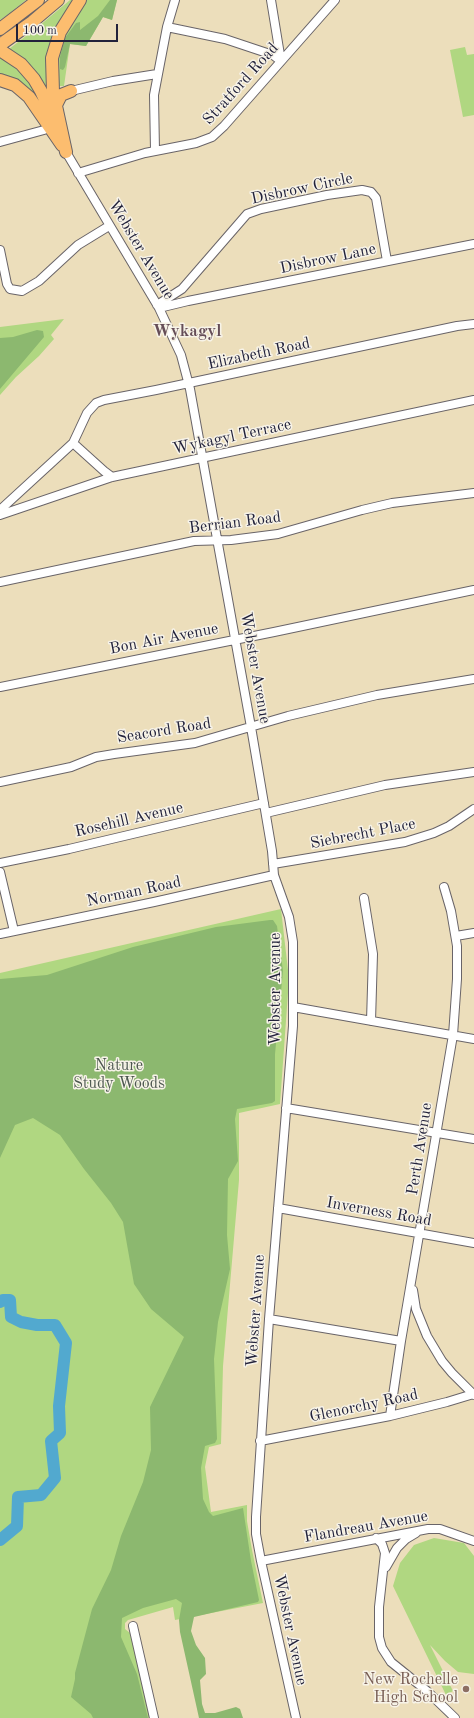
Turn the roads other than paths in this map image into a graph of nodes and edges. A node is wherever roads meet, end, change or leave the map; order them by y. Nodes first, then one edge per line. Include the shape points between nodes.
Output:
1 (38, 0) edge
2 (58, 0) edge
3 (80, 0) edge
4 (175, 0) edge
5 (271, 0) edge
6 (335, 0) edge
7 (167, 27) junction
8 (0, 29) edge
9 (2, 45) edge
10 (281, 61) junction
11 (157, 74) junction
12 (0, 80) edge
13 (71, 90) joint
14 (56, 105) junction
15 (44, 130) dead end
16 (0, 142) edge
17 (155, 151) junction
18 (66, 152) junction
19 (78, 173) junction
20 (110, 226) junction
21 (474, 244) edge
22 (0, 250) edge
23 (387, 261) junction
24 (182, 289) junction
25 (188, 301) junction
26 (158, 307) junction
27 (474, 324) edge
28 (189, 383) junction
29 (474, 400) edge
30 (73, 443) junction
31 (202, 458) junction
32 (112, 477) junction
33 (474, 493) edge
34 (0, 510) edge
35 (0, 515) edge
36 (217, 540) junction
37 (0, 582) edge
38 (474, 590) edge
39 (235, 640) junction
40 (474, 679) edge
41 (0, 687) edge
42 (251, 727) junction
43 (474, 772) edge
44 (0, 782) edge
45 (264, 803) junction
46 (474, 809) edge
47 (266, 813) junction
48 (0, 863) edge
49 (273, 864) junction
50 (0, 872) edge
51 (274, 875) junction
52 (444, 887) dead end
53 (364, 898) dead end
54 (14, 931) junction
55 (474, 933) edge
56 (0, 934) edge
57 (456, 936) junction
58 (293, 1007) junction
59 (372, 1021) junction
60 (453, 1035) junction
61 (474, 1039) edge
62 (286, 1108) junction
63 (437, 1134) junction
64 (474, 1139) edge
65 (278, 1208) junction
66 (420, 1234) junction
67 (474, 1243) edge
68 (414, 1269) junction
69 (269, 1318) junction
70 (401, 1341) junction
71 (473, 1395) edge
72 (390, 1416) junction
73 (260, 1441) junction
74 (428, 1529) junction
75 (376, 1538) junction
76 (474, 1541) edge
77 (261, 1561) junction
78 (383, 1575) junction
79 (133, 1626) dead end
80 (154, 1718) edge
81 (296, 1718) edge
82 (455, 1718) edge

1 - 8 highway
2 - 9 highway
3 - 14 highway via 62,29 53,52 52,74
4 - 7 street
5 - 10 street
6 - 10 street, Stratford Road
7 - 10 street via 225,39 273,54
7 - 11 street
9 - 18 highway via 38,85
10 - 17 street, Stratford Road via 212,137 196,143
11 - 13 street
11 - 17 street via 154,111
12 - 18 highway via 15,85 29,96
13 - 14 highway via 61,95
14 - 18 highway
15 - 16 street
17 - 19 street, Stratford Road
18 - 19 street, Webster Avenue
19 - 20 street, Webster Avenue
20 - 22 street via 78,245 39,281 22,291 10,290
20 - 26 street, Webster Avenue
21 - 23 street, Disbrow Lane
23 - 24 street, Disbrow Circle via 376,198 371,192 362,190 261,208 247,214
23 - 25 street, Disbrow Lane
24 - 25 street
24 - 26 street, Disbrow Circle
25 - 26 street, Disbrow Lane
26 - 28 street, Webster Avenue via 181,355
27 - 28 street, Elizabeth Road
28 - 30 street, Elizabeth Road via 96,403 87,413
28 - 31 street, Webster Avenue
29 - 31 street, Wykagyl Terrace
30 - 32 street
30 - 34 street, Elizabeth Road
31 - 32 street, Wykagyl Terrace
31 - 36 street, Webster Avenue
32 - 35 street, Wykagyl Terrace
33 - 36 street, Berrian Road via 392,503 278,534
36 - 37 street, Berrian Road via 194,540
36 - 39 street, Webster Avenue
38 - 39 street, Bon Air Avenue
39 - 41 street, Bon Air Avenue
39 - 42 street, Webster Avenue
40 - 42 street, Seacord Road via 377,695
42 - 44 street, Seacord Road via 195,743 96,757 71,767
42 - 45 street, Webster Avenue
43 - 47 street via 385,785
45 - 47 street, Webster Avenue
45 - 48 street, Rosehill Avenue
46 - 49 street, Siebrecht Place via 449,826 405,842
47 - 49 street, Webster Avenue
49 - 51 street, Webster Avenue
50 - 54 street
51 - 54 street, Norman Road
51 - 58 street, Webster Avenue via 289,917
52 - 57 street, Perth Avenue
53 - 59 street via 373,954
54 - 56 street, Norman Road
55 - 57 street
57 - 60 street, Perth Avenue via 457,980
58 - 59 street
58 - 62 street, Webster Avenue
59 - 60 street
60 - 61 street
60 - 63 street, Perth Avenue
62 - 63 street
62 - 65 street, Webster Avenue
63 - 64 street
63 - 66 street, Perth Avenue
65 - 66 street, Inverness Road
65 - 69 street, Webster Avenue
66 - 67 street, Inverness Road
66 - 68 street, Perth Avenue
68 - 70 street, Perth Avenue
68 - 71 street via 416,1309 427,1336 442,1361
69 - 70 street
69 - 73 street, Webster Avenue
70 - 72 street, Perth Avenue
71 - 72 street, Glenorchy Road
72 - 73 street, Glenorchy Road
73 - 77 street, Webster Avenue via 256,1534
74 - 75 street, Flandreau Avenue
74 - 76 street, Flandreau Avenue via 440,1529
74 - 78 street via 413,1534 397,1548
75 - 77 street, Flandreau Avenue
75 - 78 street via 382,1544 385,1554
77 - 81 street, Webster Avenue
78 - 82 street via 379,1607 379,1637 382,1648 391,1662
79 - 80 street

